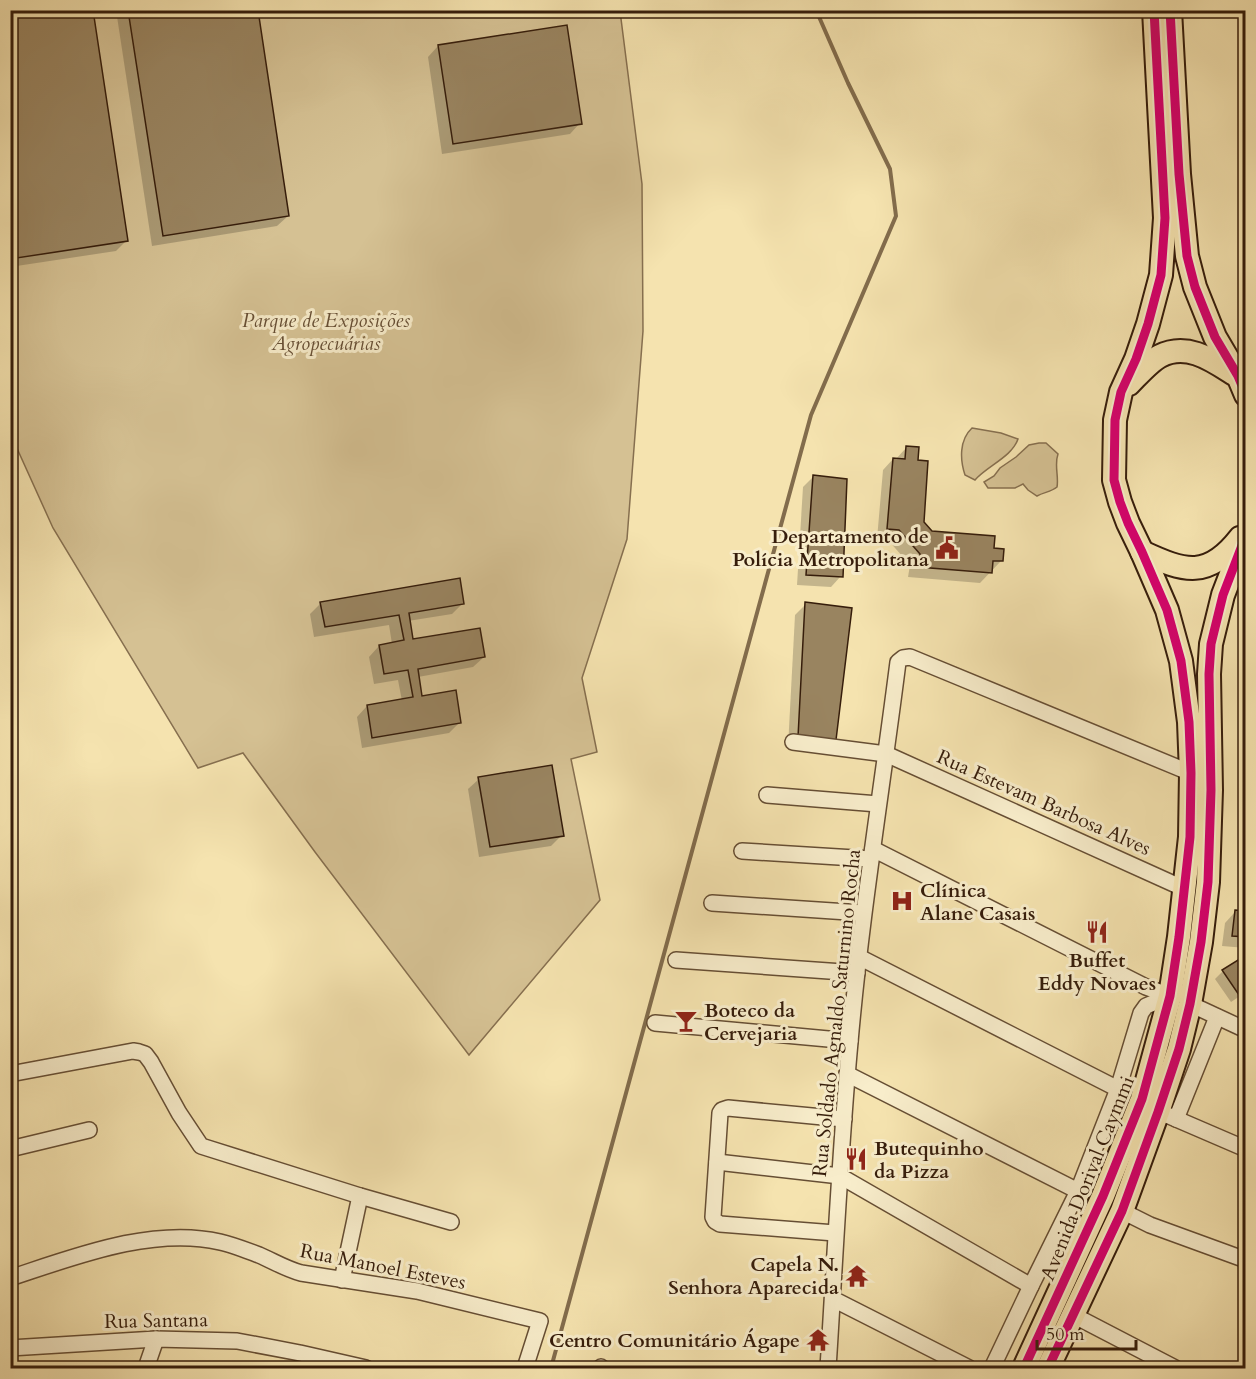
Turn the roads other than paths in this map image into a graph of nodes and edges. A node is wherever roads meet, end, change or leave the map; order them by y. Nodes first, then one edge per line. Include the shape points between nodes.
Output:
1 (1154, 10) edge
2 (1170, 10) edge
3 (1242, 386) edge
4 (1121, 392) junction
5 (1244, 541) edge
6 (1142, 552) junction
7 (793, 742) dead end
8 (886, 754) junction
9 (1191, 773) junction
10 (767, 795) dead end
11 (878, 804) junction
12 (742, 850) dead end
13 (872, 854) junction
14 (1185, 889) junction
15 (712, 903) dead end
16 (863, 913) junction
17 (859, 957) junction
18 (676, 960) dead end
19 (857, 973) junction
20 (1180, 1000) junction
21 (1217, 1017) junction
22 (655, 1023) dead end
23 (1245, 1030) edge
24 (850, 1041) junction
25 (10, 1074) edge
26 (847, 1074) junction
27 (1118, 1089) junction
28 (1167, 1115) junction
29 (844, 1119) junction
30 (89, 1130) dead end
31 (10, 1149) edge
32 (1245, 1149) edge
33 (717, 1162) junction
34 (840, 1176) junction
35 (1078, 1191) junction
36 (360, 1196) junction
37 (1122, 1211) junction
38 (452, 1222) dead end
39 (836, 1233) junction
40 (1245, 1260) edge
41 (10, 1278) edge
42 (342, 1280) junction
43 (1031, 1286) junction
44 (833, 1299) junction
45 (1073, 1315) junction
46 (156, 1339) junction
47 (10, 1348) edge
48 (146, 1368) edge
49 (366, 1368) edge
50 (525, 1368) edge
51 (828, 1368) edge
52 (969, 1368) edge
53 (992, 1368) edge
54 (1024, 1368) edge
55 (1048, 1368) edge
56 (1175, 1368) edge

1 - 4 main road, Avenida Dorival Caymmi via 1165,218 1161,275 1148,324
2 - 3 main road via 1187,256 1215,337
3 - 4 main road via 1208,358 1178,351 1159,357
4 - 6 main road, Avenida Dorival Caymmi via 1115,420 1114,480
5 - 6 main road via 1205,567 1178,567
5 - 20 main road, Avenida Dorival Caymmi via 1223,595 1211,644 1208,882 1201,942
6 - 9 main road, Avenida Dorival Caymmi via 1167,610 1181,661
7 - 8 street, Rua Estevam Barbosa Alves
8 - 9 street, Rua Soldado Agnaldo Saturnino Rocha via 898,663 910,657
8 - 11 street, Rua Soldado Agnaldo Saturnino Rocha
8 - 14 street, Rua Estevam Barbosa Alves
9 - 14 main road, Avenida Dorival Caymmi
10 - 11 street
11 - 13 street, Rua Soldado Agnaldo Saturnino Rocha
12 - 13 street
13 - 16 street, Rua Soldado Agnaldo Saturnino Rocha
13 - 20 street
14 - 20 main road, Avenida Dorival Caymmi via 1179,938
15 - 16 street
16 - 17 street, Rua Soldado Agnaldo Saturnino Rocha
17 - 19 street, Rua Soldado Agnaldo Saturnino Rocha
17 - 27 street
18 - 19 street
19 - 24 street, Rua Soldado Agnaldo Saturnino Rocha
20 - 21 street
20 - 27 street via 1146,1006 1141,1013
20 - 28 main road, Avenida Dorival Caymmi via 1179,1049
20 - 54 main road, Avenida Dorival Caymmi via 1103,1196
21 - 23 street
21 - 28 street
22 - 24 street
24 - 26 street, Rua Soldado Agnaldo Saturnino Rocha
25 - 36 street via 133,1051 145,1054 201,1146
26 - 29 street, Rua Soldado Agnaldo Saturnino Rocha
26 - 35 street
27 - 35 street
28 - 32 street
28 - 37 main road, Avenida Dorival Caymmi
29 - 33 street via 722,1110
29 - 34 street, Rua Soldado Agnaldo Saturnino Rocha
30 - 31 street
33 - 34 street
33 - 39 street via 713,1217 720,1224
34 - 39 street, Rua Soldado Agnaldo Saturnino Rocha
34 - 43 street
35 - 43 street
36 - 38 street
36 - 42 street
37 - 40 street
37 - 45 main road, Avenida Dorival Caymmi
39 - 44 street, Rua Soldado Agnaldo Saturnino Rocha
41 - 42 street, Rua Manoel Esteves via 123,1244 179,1238 217,1242 249,1251 300,1274
42 - 50 street, Rua Manoel Esteves via 417,1291 540,1321
43 - 53 street
44 - 51 street, Rua Soldado Agnaldo Saturnino Rocha
44 - 52 street
45 - 55 main road, Avenida Dorival Caymmi
45 - 56 street
46 - 47 street, Rua Santana
46 - 48 street
46 - 49 street, Rua Santana via 237,1341

